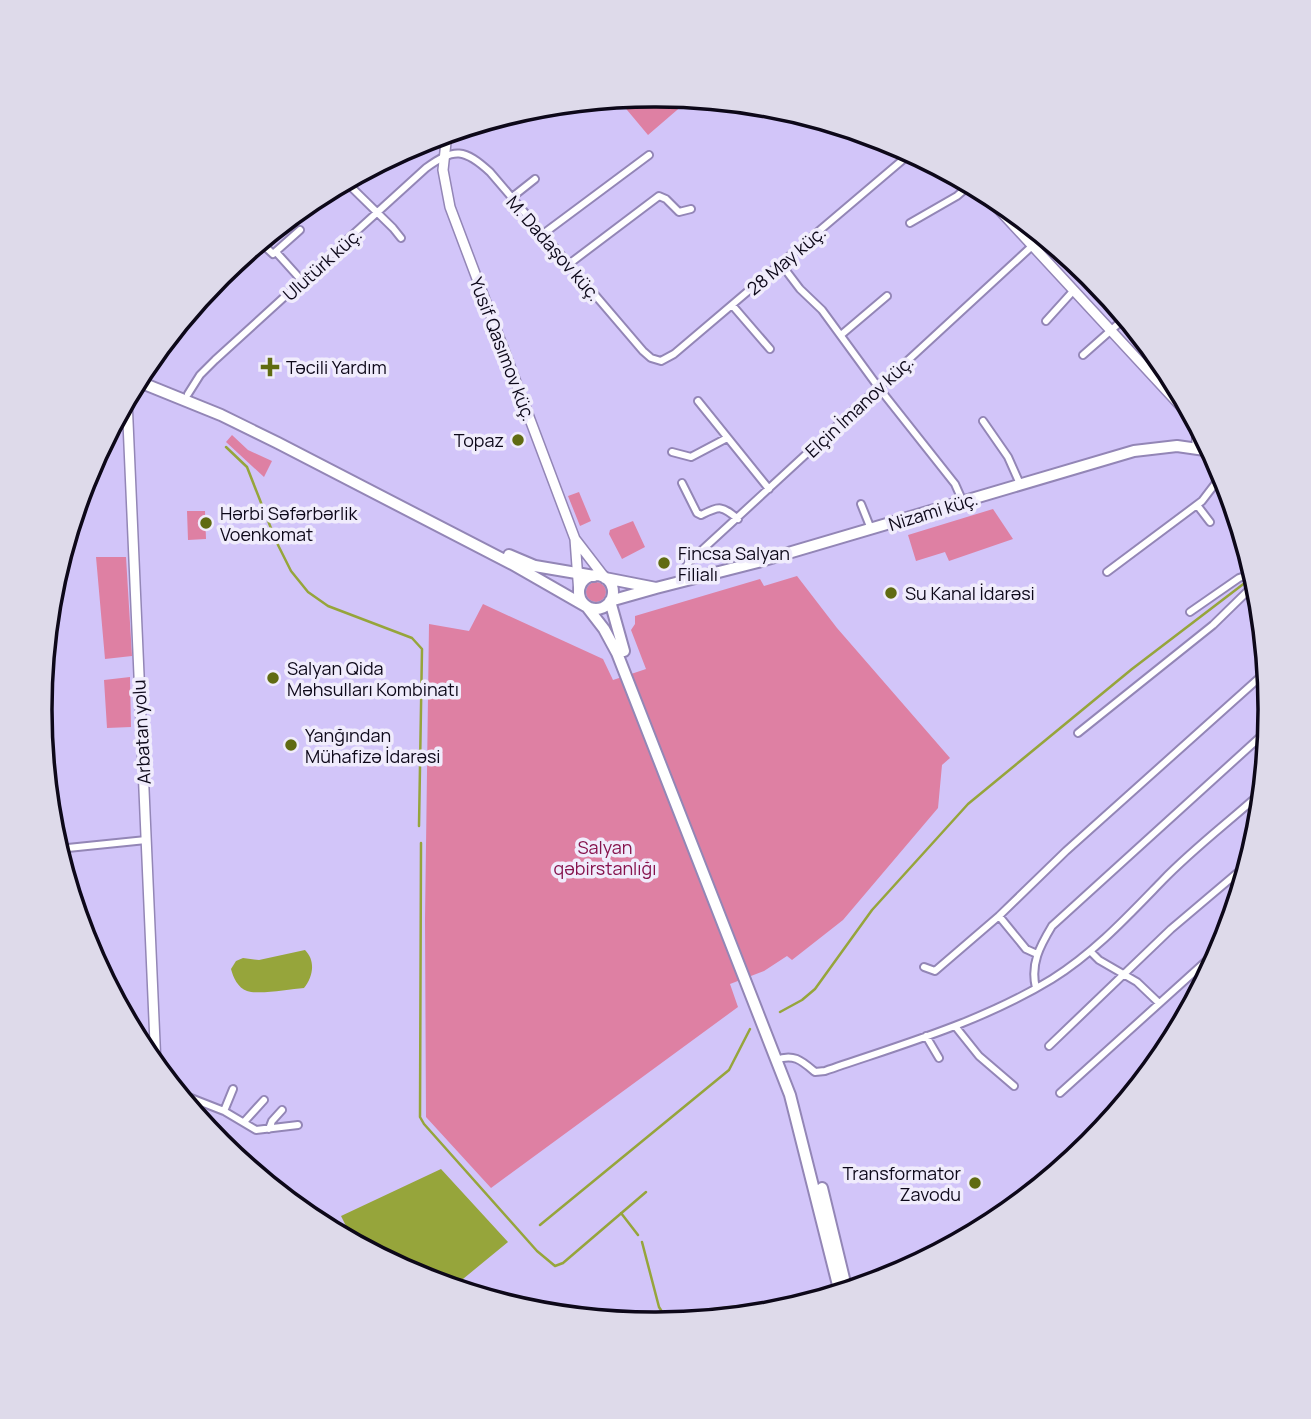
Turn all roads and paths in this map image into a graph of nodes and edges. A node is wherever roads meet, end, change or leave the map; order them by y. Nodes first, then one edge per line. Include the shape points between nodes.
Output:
1 (445, 145) edge
2 (649, 155) dead end
3 (444, 156) junction
4 (903, 160) edge
5 (534, 179) dead end
6 (352, 188) edge
7 (963, 191) edge
8 (511, 198) junction
9 (691, 209) dead end
10 (377, 213) junction
11 (1011, 222) edge
12 (910, 223) dead end
13 (300, 230) dead end
14 (543, 234) junction
15 (401, 238) dead end
16 (1037, 243) edge
17 (1033, 246) junction
18 (266, 249) edge
19 (276, 251) junction
20 (569, 264) junction
21 (781, 264) junction
22 (303, 282) junction
23 (1074, 290) junction
24 (887, 296) dead end
25 (732, 305) junction
26 (1046, 321) dead end
27 (1119, 324) edge
28 (1112, 330) junction
29 (841, 335) junction
30 (770, 349) dead end
31 (1083, 355) dead end
32 (656, 361) joint
33 (151, 379) edge
34 (147, 385) edge
35 (879, 388) junction
36 (1169, 393) edge
37 (188, 394) junction
38 (698, 401) dead end
39 (128, 418) edge
40 (984, 421) dead end
41 (727, 438) junction
42 (1197, 447) edge
43 (672, 452) dead end
44 (681, 483) dead end
45 (1020, 484) junction
46 (1215, 484) edge
47 (769, 489) junction
48 (963, 502) junction
49 (861, 504) dead end
50 (1197, 505) junction
51 (738, 519) junction
52 (1210, 522) dead end
53 (871, 529) junction
54 (575, 539) junction
55 (1107, 572) dead end
56 (577, 573) junction
57 (1243, 576) edge
58 (600, 577) junction
59 (685, 580) junction
60 (656, 588) junction
61 (1247, 592) edge
62 (579, 594) junction
63 (611, 601) junction
64 (587, 607) junction
65 (1190, 612) dead end
66 (1257, 680) edge
67 (1078, 733) dead end
68 (1257, 740) edge
69 (1251, 803) edge
70 (146, 840) junction
71 (69, 848) edge
72 (1235, 875) edge
73 (999, 916) junction
74 (1090, 951) junction
75 (1037, 954) junction
76 (1201, 964) edge
77 (924, 967) dead end
78 (1124, 974) junction
79 (1036, 988) junction
80 (1159, 1003) junction
81 (956, 1026) junction
82 (926, 1036) junction
83 (1049, 1046) dead end
84 (155, 1047) edge
85 (780, 1058) junction
86 (939, 1058) dead end
87 (1014, 1086) dead end
88 (233, 1089) dead end
89 (1060, 1093) dead end
90 (196, 1100) edge
91 (264, 1100) dead end
92 (282, 1110) dead end
93 (224, 1111) junction
94 (244, 1122) junction
95 (298, 1125) dead end
96 (269, 1129) junction
97 (845, 1281) edge
98 (838, 1284) edge

1 - 3 street
2 - 14 street
3 - 8 street, M. Dadaşov küç. via 472,156
3 - 10 street, Ulutürk küç.
3 - 54 street, Yusif Qasımov küç. via 450,207
4 - 21 street, 28 May küç.
5 - 8 street
6 - 10 street
7 - 12 street
8 - 14 street, M. Dadaşov küç.
9 - 20 street via 679,212 659,195
10 - 15 street
10 - 22 street, Ulutürk küç.
11 - 17 street
13 - 19 street
14 - 20 street, M. Dadaşov küç.
16 - 17 street, Elçin İmanov küç.
17 - 23 street
17 - 35 street, Elçin İmanov küç.
18 - 19 street via 271,254
19 - 22 street
20 - 32 street, M. Dadaşov küç.
21 - 25 street, 28 May küç.
21 - 29 street
22 - 37 street, Ulutürk küç. via 206,368
23 - 26 street
23 - 28 street
24 - 29 street
25 - 30 street
25 - 32 street, 28 May küç. via 674,354
27 - 28 street
28 - 31 street
28 - 36 street
29 - 35 street
33 - 37 main road
34 - 64 main road via 278,443
35 - 47 street, Elçin İmanov küç.
35 - 48 street via 955,484
37 - 56 main road via 519,560
38 - 41 street
39 - 70 street, Arbatan yolu
40 - 45 street
41 - 43 street via 691,457
41 - 47 street
42 - 45 main road, Nizami küç. via 1134,451
44 - 51 street via 697,513 719,507
45 - 48 main road, Nizami küç.
46 - 50 street
47 - 51 street, Elçin İmanov küç.
48 - 53 main road, Nizami küç.
49 - 53 street
50 - 52 street
50 - 55 street
51 - 59 street, Elçin İmanov küç. via 685,566
53 - 59 main road, Nizami küç.
54 - 56 street
54 - 58 street
56 - 58 main road
56 - 62 street
57 - 65 street
58 - 60 main road
58 - 62 main road via 585,580
58 - 63 main road via 612,586
59 - 60 main road, Nizami küç.
60 - 63 main road, Nizami küç.
61 - 67 street via 1213,625
62 - 64 main road
63 - 64 main road via 597,610
63 - 85 main road via 623,650
64 - 85 main road via 617,653
66 - 73 street
68 - 75 street via 1056,922
69 - 74 street
70 - 71 street
70 - 84 street, Arbatan yolu
72 - 78 street
73 - 75 street via 1026,949
73 - 77 street via 935,971
74 - 78 street
74 - 79 street
75 - 79 street
76 - 80 street
78 - 80 street
78 - 83 street
79 - 81 street
80 - 89 street
81 - 82 street
81 - 87 street via 979,1056
82 - 85 street via 818,1072 795,1057
82 - 86 street
85 - 97 main road via 804,1115
85 - 98 main road
88 - 93 street
90 - 93 street
91 - 94 street
92 - 96 street
93 - 94 street
94 - 96 street via 256,1130
95 - 96 street

